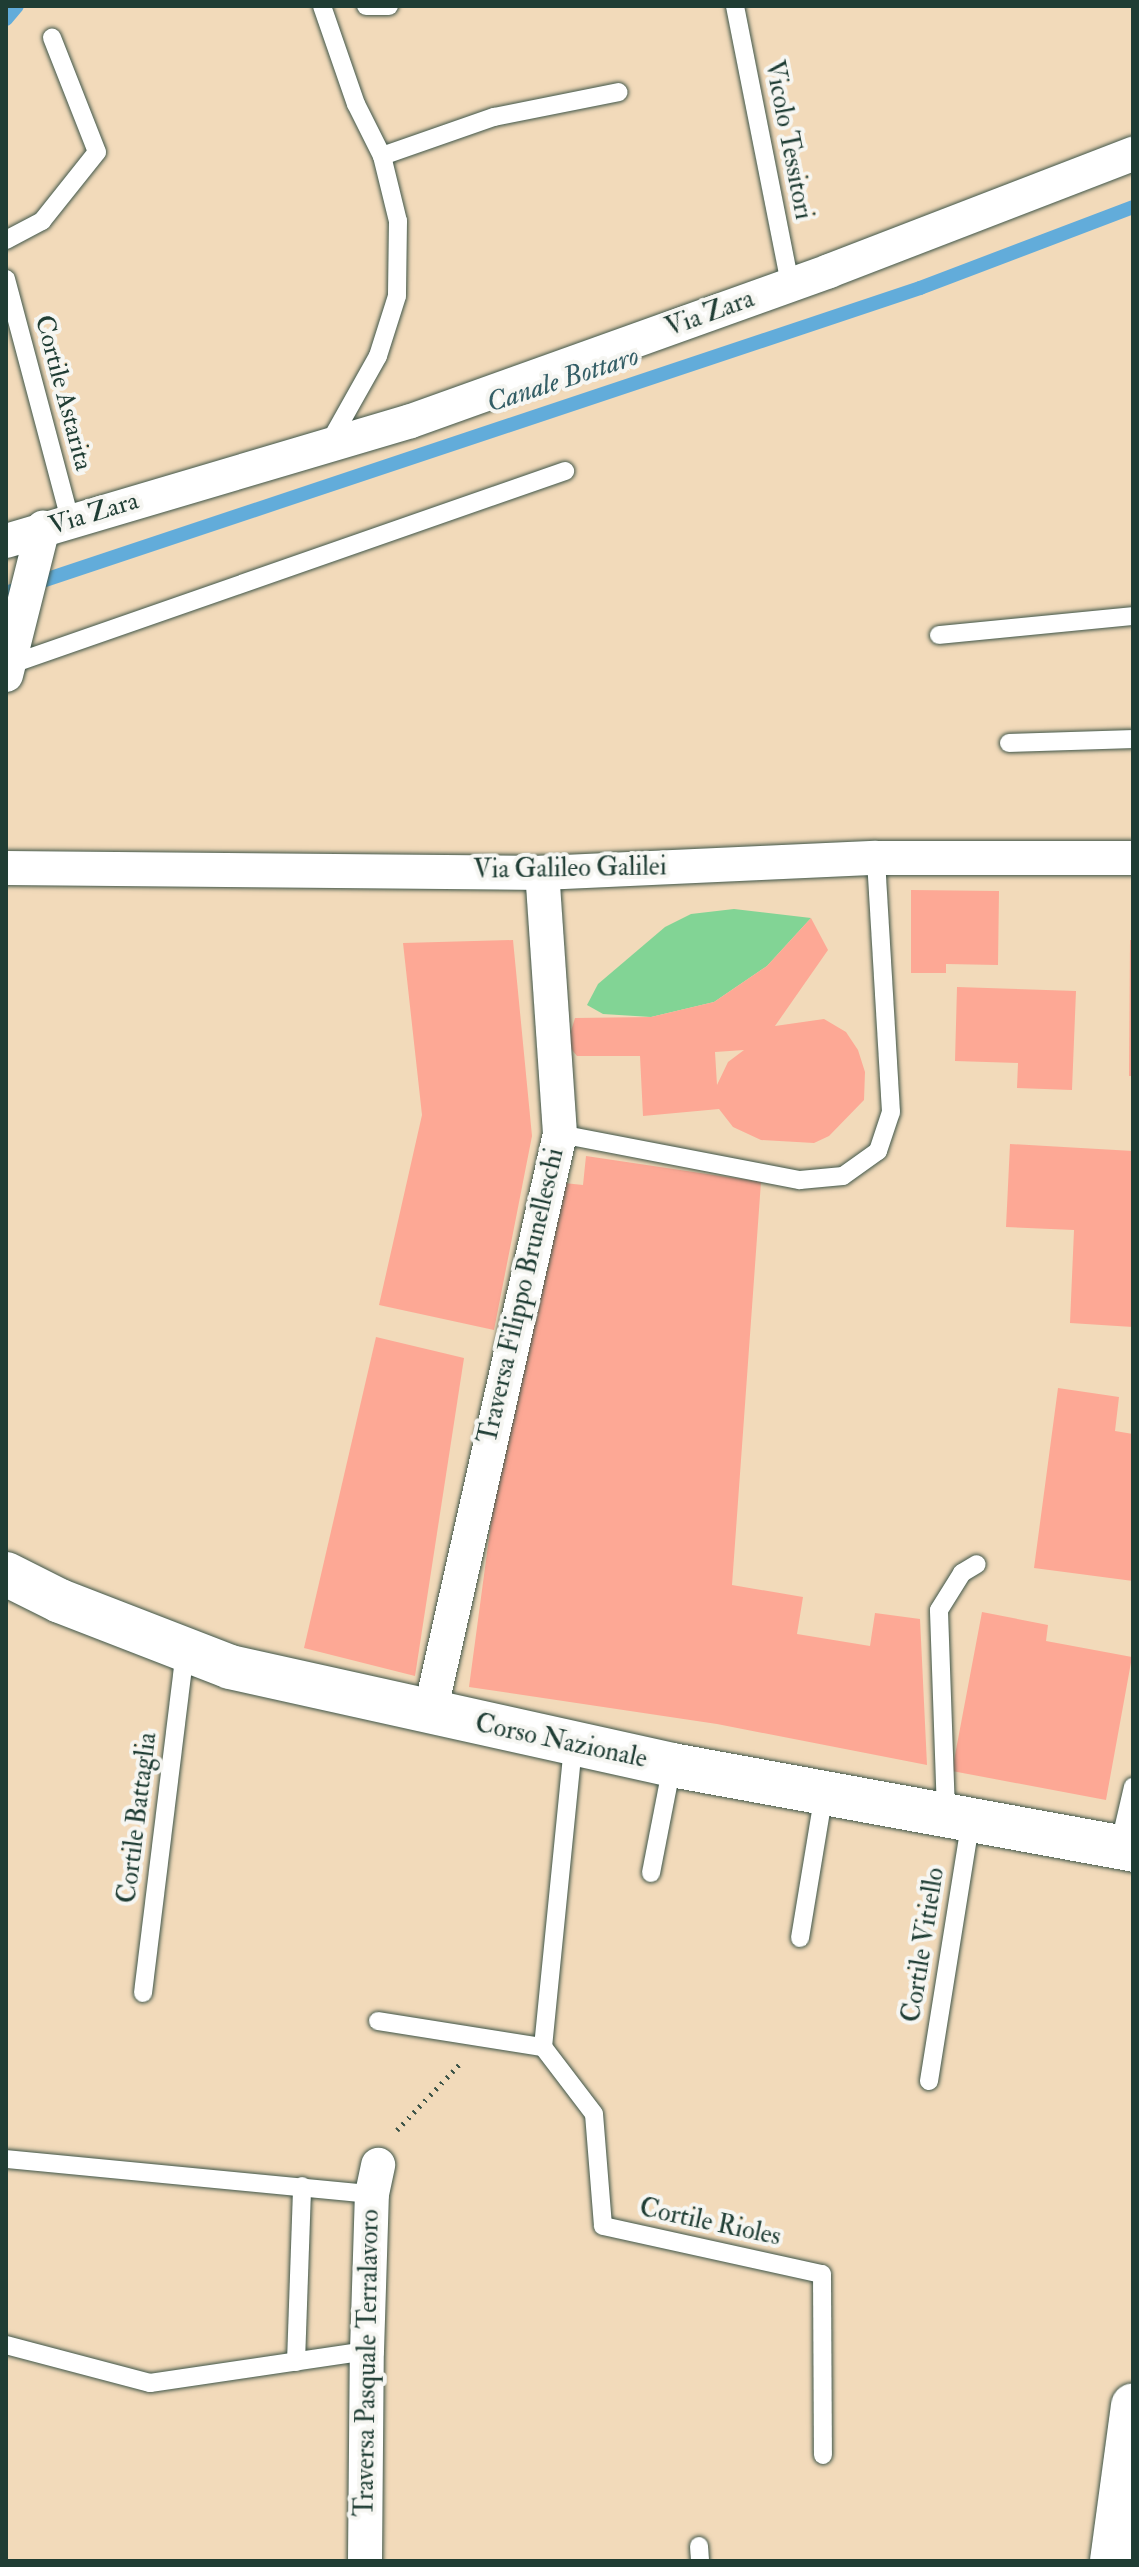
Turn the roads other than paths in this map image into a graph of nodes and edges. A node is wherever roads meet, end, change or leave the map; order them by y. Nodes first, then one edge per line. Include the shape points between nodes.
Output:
1 (322, 6) edge
2 (366, 6) edge
3 (389, 6) edge
4 (735, 6) edge
5 (52, 38) dead end
6 (619, 92) dead end
7 (1133, 154) edge
8 (382, 156) junction
9 (6, 240) edge
10 (6, 279) edge
11 (790, 285) junction
12 (328, 445) junction
13 (565, 471) dead end
14 (56, 524) junction
15 (6, 541) edge
16 (1133, 616) edge
17 (939, 635) dead end
18 (7, 670) edge
19 (1133, 739) edge
20 (1009, 743) dead end
21 (876, 858) junction
22 (1133, 858) edge
23 (6, 868) edge
24 (542, 873) junction
25 (560, 1134) junction
26 (977, 1564) dead end
27 (6, 1574) edge
28 (185, 1649) junction
29 (430, 1713) junction
30 (573, 1745) junction
31 (672, 1765) junction
32 (1133, 1787) edge
33 (825, 1790) junction
34 (959, 1814) junction
35 (1126, 1848) edge
36 (651, 1873) dead end
37 (800, 1938) dead end
38 (143, 1993) dead end
39 (378, 2021) dead end
40 (543, 2047) junction
41 (929, 2081) dead end
42 (6, 2159) edge
43 (375, 2180) joint
44 (302, 2186) junction
45 (6, 2345) edge
46 (367, 2351) junction
47 (296, 2362) junction
48 (1133, 2405) edge
49 (823, 2455) dead end
50 (365, 2561) edge
51 (1112, 2561) edge

1 - 8 lane via 356,104
2 - 3 lane
4 - 11 lane, Vicolo Tessitori
5 - 9 lane via 97,152 42,221
6 - 8 lane via 494,117
7 - 11 street, Via Zara
8 - 12 lane via 398,221 397,296 378,356
10 - 14 lane, Cortile Astarita
11 - 12 street, Via Zara via 411,421
12 - 14 street, Via Zara
13 - 18 lane
14 - 15 street, Via Zara
14 - 18 street
16 - 17 lane
19 - 20 lane
21 - 22 street, Via Galileo Galilei
21 - 24 street, Via Galileo Galilei
21 - 25 lane via 891,1112 878,1151 843,1176 800,1180
23 - 24 street, Via Galileo Galilei
24 - 25 street, Traversa Filippo Brunelleschi
25 - 29 street, Traversa Filippo Brunelleschi
26 - 34 lane, Cortile Vitiello via 957,1579 939,1610
27 - 28 main road, Corso Nazionale
28 - 29 main road, Corso Nazionale via 230,1667
28 - 38 lane, Cortile Battaglia
29 - 30 main road, Corso Nazionale
30 - 31 main road, Corso Nazionale
30 - 40 lane
31 - 33 main road, Corso Nazionale
31 - 36 lane
32 - 35 lane
33 - 34 main road, Corso Nazionale
33 - 37 lane
34 - 35 main road, Corso Nazionale
34 - 41 lane, Cortile Vitiello
39 - 40 lane
40 - 49 lane, Cortile Rioles via 594,2114 603,2226 822,2274
42 - 44 lane
43 - 44 lane
43 - 46 street, Traversa Pasquale Terralavoro
44 - 47 lane
45 - 47 lane via 150,2383
46 - 47 lane
46 - 50 street, Traversa Pasquale Terralavoro
48 - 51 main road

